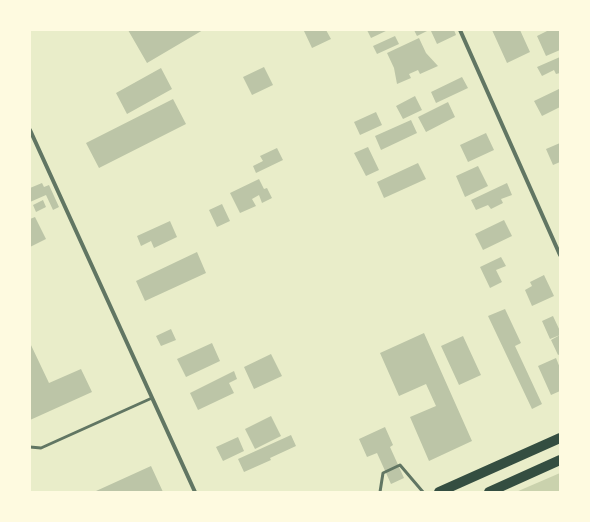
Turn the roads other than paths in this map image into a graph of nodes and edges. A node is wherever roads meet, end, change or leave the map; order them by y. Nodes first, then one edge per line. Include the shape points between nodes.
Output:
1 (460, 30) edge
2 (30, 130) edge
3 (560, 255) edge
4 (152, 398) junction
5 (560, 438) edge
6 (30, 447) edge
7 (560, 460) edge
8 (195, 492) edge
9 (380, 492) edge
10 (423, 492) edge
11 (438, 492) edge
12 (489, 492) edge

1 - 3 street
2 - 4 street
4 - 6 lane via 41,448
4 - 8 street
5 - 11 highway
7 - 12 highway
9 - 10 lane via 383,473 400,466

